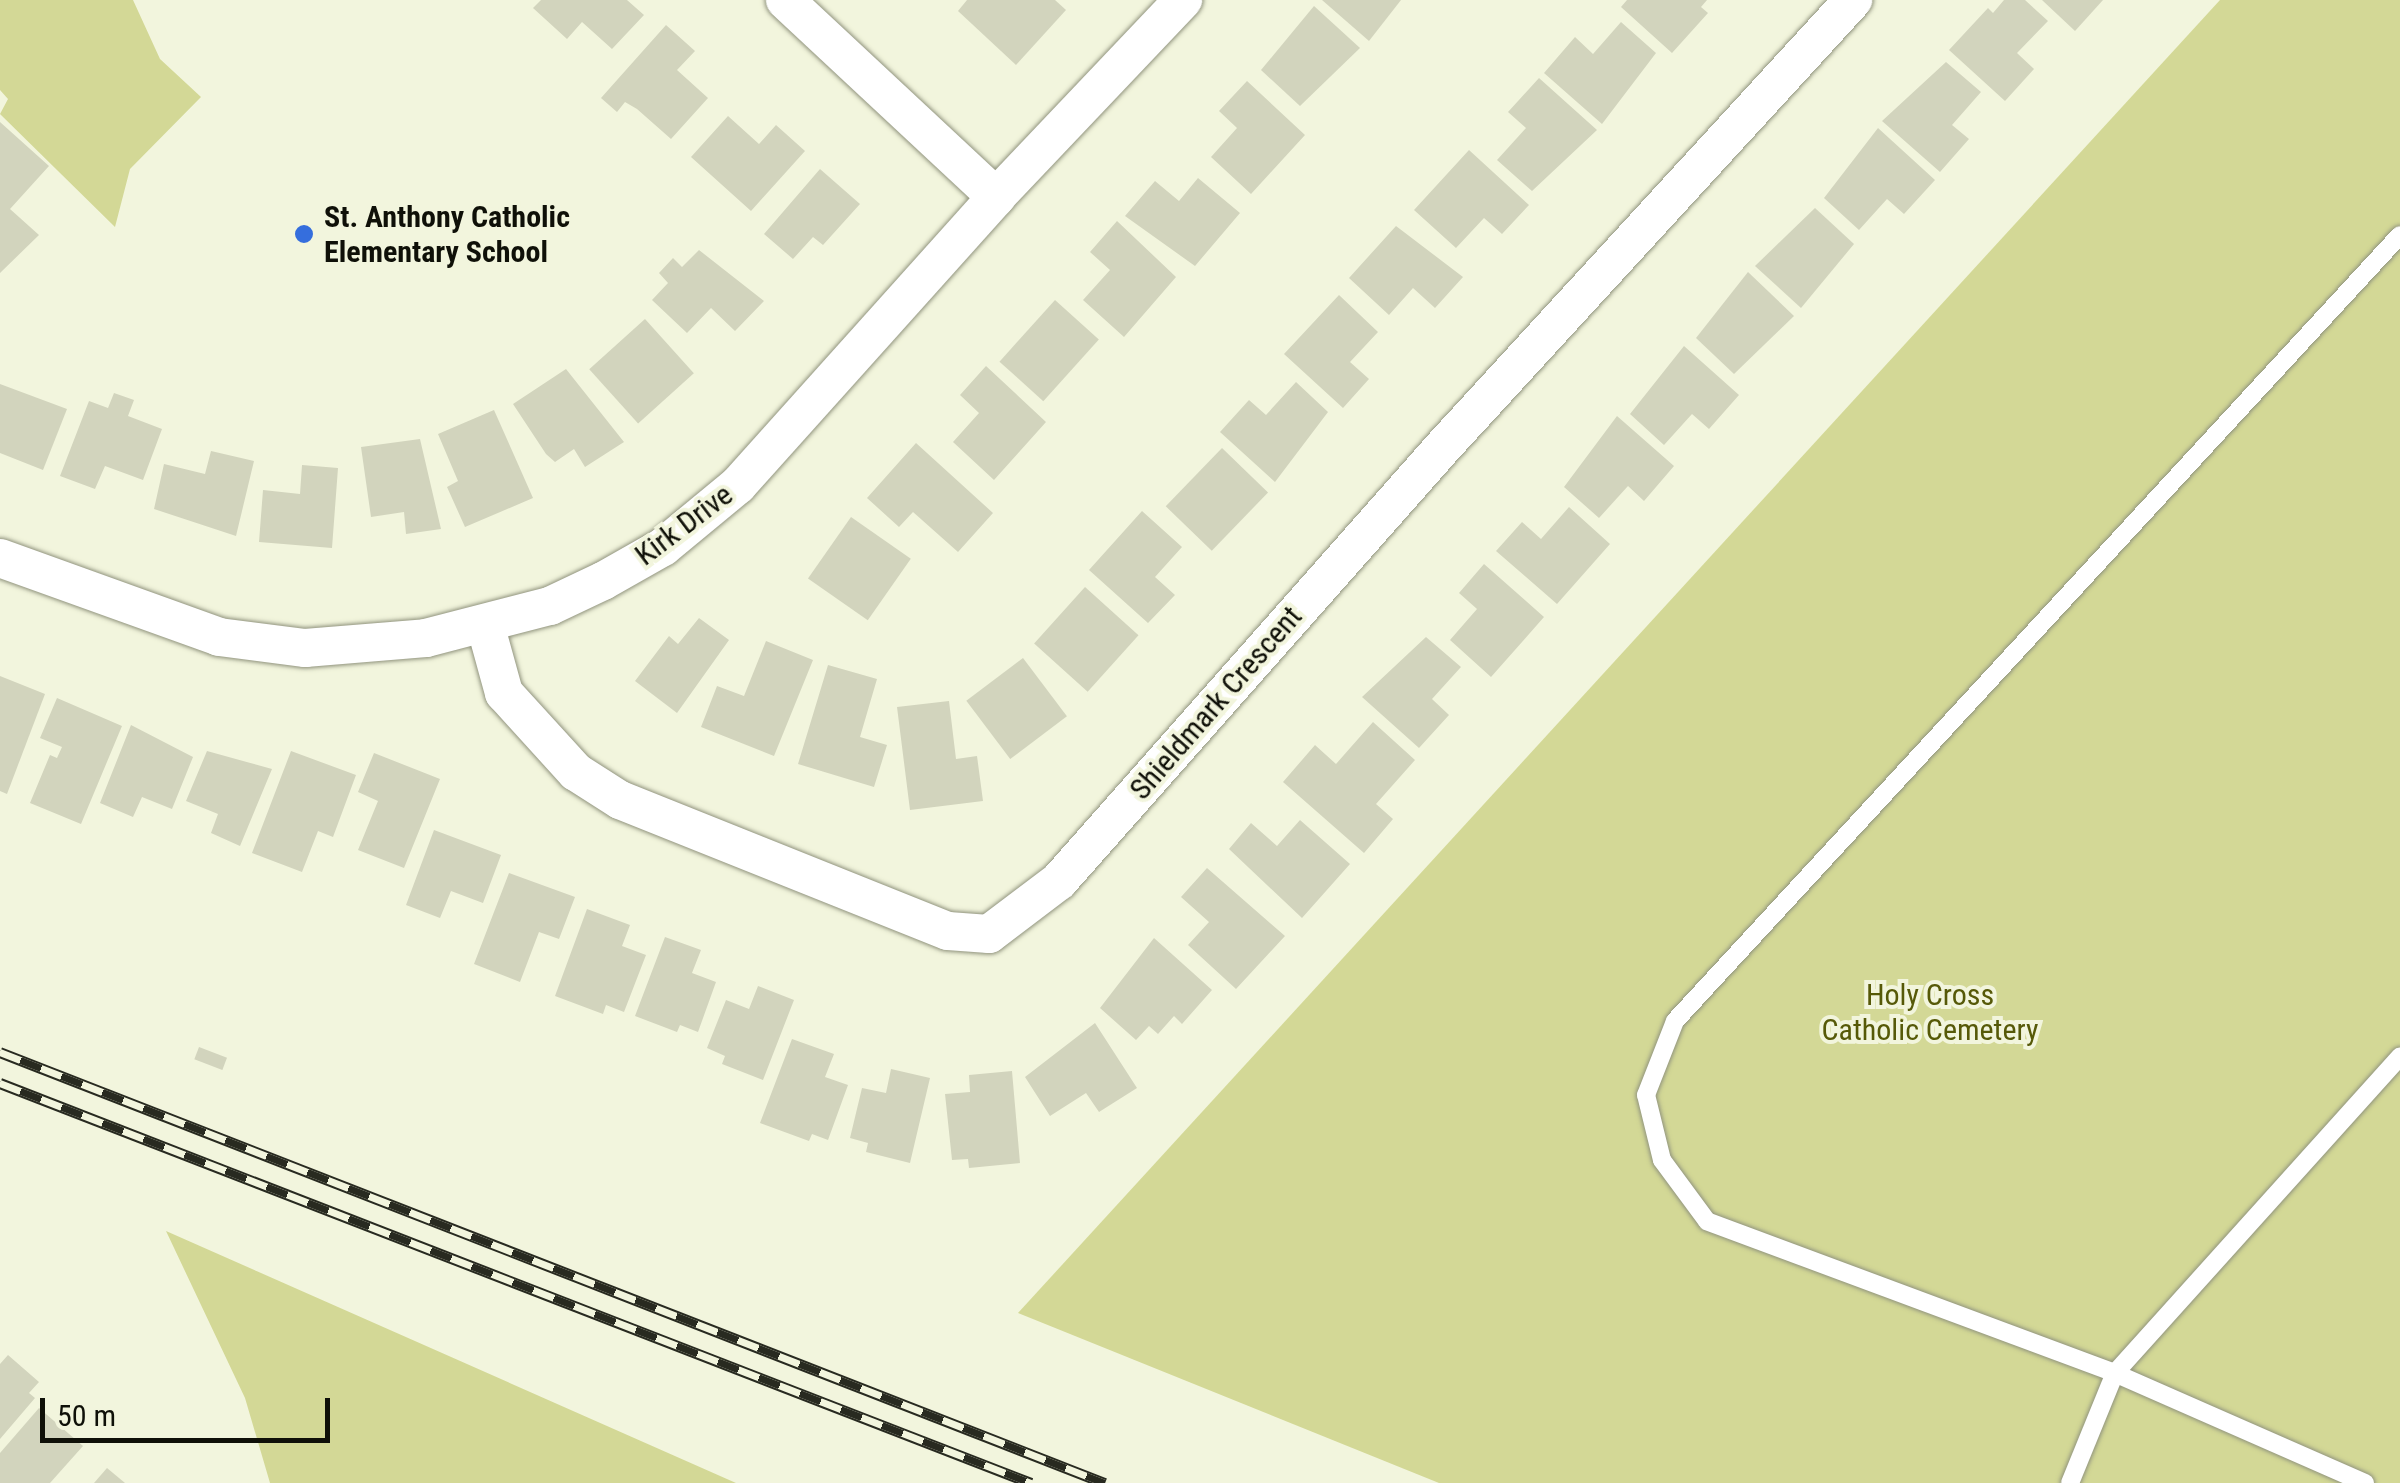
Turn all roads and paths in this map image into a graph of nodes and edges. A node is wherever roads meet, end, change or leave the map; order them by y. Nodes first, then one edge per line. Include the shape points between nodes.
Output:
1 (786, 0) edge
2 (1184, 0) edge
3 (1854, 0) edge
4 (996, 197) junction
5 (2400, 236) edge
6 (0, 558) edge
7 (485, 624) junction
8 (2400, 1056) edge
9 (2115, 1373) junction
10 (2070, 1483) edge
11 (2365, 1483) edge

1 - 4 street
2 - 4 street, Kirk Drive
3 - 7 street, Shieldmark Crescent via 1443,446 1059,881 990,934 948,931 620,800 576,772 504,693
4 - 7 street, Kirk Drive via 738,485 663,546 602,581
5 - 9 lane via 1676,1020 1646,1096 1662,1160 1707,1221
6 - 7 street, Kirk Drive via 219,637 364,647
8 - 9 lane
9 - 10 lane
9 - 11 lane

